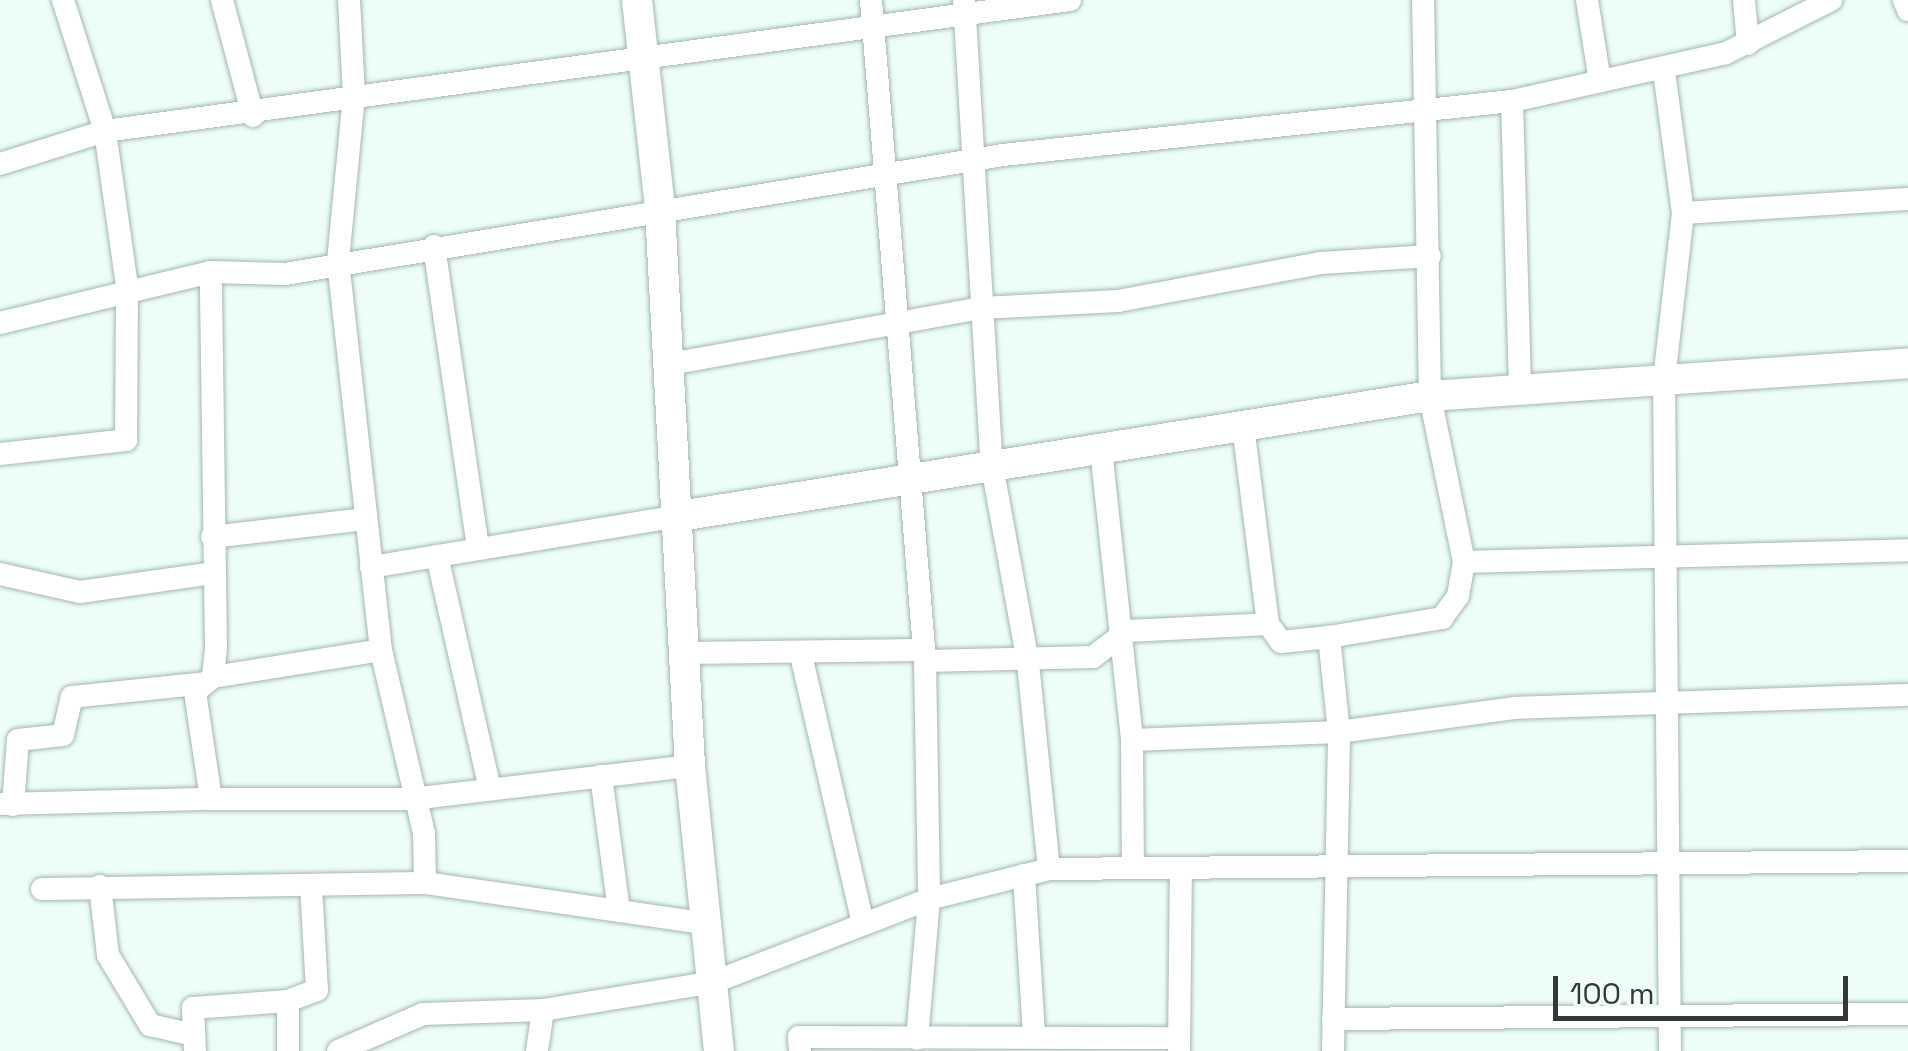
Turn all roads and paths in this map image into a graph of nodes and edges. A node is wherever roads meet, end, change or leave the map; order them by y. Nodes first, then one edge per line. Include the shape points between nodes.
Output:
1 (63, 0) edge
2 (222, 0) edge
3 (349, 0) edge
4 (637, 0) edge
5 (871, 0) edge
6 (1070, 0) edge
7 (1424, 0) edge
8 (1586, 0) edge
9 (1744, 0) edge
10 (1832, 0) edge
11 (1904, 0) edge
12 (965, 7) edge
13 (1908, 10) edge
14 (874, 26) junction
15 (1748, 44) junction
16 (643, 56) junction
17 (1664, 71) junction
18 (1600, 81) junction
19 (354, 95) junction
20 (1512, 100) junction
21 (1431, 109) junction
22 (254, 116) junction
23 (105, 131) junction
24 (975, 159) junction
25 (0, 164) edge
26 (889, 173) junction
27 (1908, 199) edge
28 (660, 210) junction
29 (1683, 213) junction
30 (434, 246) junction
31 (1430, 256) junction
32 (338, 261) junction
33 (211, 272) junction
34 (127, 286) junction
35 (981, 308) junction
36 (0, 323) edge
37 (900, 326) junction
38 (1908, 363) edge
39 (670, 364) junction
40 (1664, 380) junction
41 (1520, 390) junction
42 (1430, 396) junction
43 (1243, 426) junction
44 (1101, 448) junction
45 (0, 454) edge
46 (992, 466) junction
47 (912, 479) junction
48 (680, 516) junction
49 (365, 518) junction
50 (212, 537) junction
51 (478, 548) junction
52 (1908, 550) edge
53 (437, 556) junction
54 (1665, 561) junction
55 (1464, 562) junction
56 (371, 567) junction
57 (213, 573) junction
58 (0, 574) edge
59 (1268, 624) junction
60 (1127, 630) junction
61 (1329, 638) junction
62 (381, 650) junction
63 (685, 654) junction
64 (923, 655) junction
65 (801, 656) junction
66 (1028, 662) junction
67 (206, 681) junction
68 (1908, 696) edge
69 (1666, 703) junction
70 (1338, 732) junction
71 (1132, 740) junction
72 (690, 766) junction
73 (601, 776) junction
74 (490, 790) junction
75 (211, 799) junction
76 (412, 799) junction
77 (6, 805) edge
78 (1668, 858) junction
79 (1908, 860) edge
80 (1331, 866) junction
81 (1133, 868) junction
82 (1181, 868) junction
83 (1049, 869) junction
84 (1024, 875) junction
85 (425, 883) junction
86 (100, 886) junction
87 (311, 886) junction
88 (42, 889) dead end
89 (929, 899) junction
90 (619, 911) junction
91 (708, 924) junction
92 (862, 924) junction
93 (714, 982) junction
94 (288, 1001) junction
95 (542, 1010) junction
96 (1908, 1014) edge
97 (1670, 1018) junction
98 (1332, 1019) junction
99 (1034, 1034) junction
100 (917, 1038) junction
101 (195, 1043) edge
102 (892, 1044) edge
103 (1179, 1044) edge
104 (288, 1051) edge
105 (338, 1051) edge
106 (536, 1051) edge
107 (719, 1051) edge
108 (800, 1051) edge
109 (1333, 1051) edge
110 (1670, 1051) edge

1 - 23 street
2 - 22 street
3 - 19 street
4 - 16 street
5 - 14 street
6 - 12 street
7 - 21 street
8 - 18 street
9 - 15 street
10 - 15 street
11 - 13 street
12 - 14 street
12 - 24 street
14 - 16 street
14 - 26 street
15 - 17 street
16 - 19 street
16 - 28 street
17 - 18 street
17 - 29 street
18 - 20 street
19 - 22 street
19 - 32 street
20 - 21 street
20 - 41 street
21 - 24 street
21 - 31 street
22 - 23 street
23 - 25 street
23 - 34 street
24 - 26 street
24 - 35 street
26 - 28 street
26 - 37 street
27 - 29 street
28 - 30 street
28 - 39 street
29 - 40 street
30 - 32 street
30 - 51 street
31 - 35 street via 1321,263 1118,301
31 - 42 street
32 - 33 street via 285,274
32 - 49 street
33 - 34 street
33 - 50 street
34 - 36 street
34 - 45 street via 126,440
35 - 37 street
35 - 46 street
37 - 39 street
37 - 47 street
38 - 40 street
39 - 48 street
40 - 41 street
40 - 54 street
41 - 42 street
42 - 43 street
42 - 55 street
43 - 44 street
43 - 59 street
44 - 46 street
44 - 60 street
46 - 47 street
46 - 66 street
47 - 48 street
47 - 64 street
48 - 51 street
48 - 63 street
49 - 50 street
49 - 56 street
50 - 57 street
51 - 53 street
52 - 54 street
53 - 56 street
53 - 74 street
54 - 55 street
54 - 69 street
55 - 61 street via 1458,596 1442,618
56 - 62 street
57 - 58 street via 80,592
57 - 67 street
59 - 60 street
59 - 61 street via 1281,642
60 - 66 street via 1092,658
60 - 71 street
61 - 70 street
62 - 67 street
62 - 76 street
63 - 65 street
63 - 72 street
64 - 65 street
64 - 66 street
64 - 89 street
65 - 92 street
66 - 83 street
67 - 75 street
67 - 77 street via 72,697 62,735 18,740
68 - 69 street
69 - 70 street via 1478,712
69 - 78 street
70 - 71 street
70 - 80 street
71 - 81 street
72 - 73 street
72 - 91 street
73 - 74 street
73 - 90 street
74 - 76 street
75 - 76 street
75 - 77 street
76 - 85 street
78 - 79 street
78 - 80 street
78 - 97 street
80 - 82 street
80 - 98 street
81 - 82 street
81 - 83 street
82 - 103 street
83 - 84 street
84 - 89 street
84 - 99 street
85 - 87 street
85 - 90 street
86 - 87 street
86 - 88 street
86 - 101 street via 108,955 150,1025
87 - 94 street via 317,990
89 - 92 street
89 - 100 street
90 - 91 street
91 - 93 street
92 - 93 street
93 - 95 street
93 - 107 street
94 - 101 street via 193,1008
94 - 104 street
95 - 105 street via 423,1014
95 - 106 street
96 - 97 street
97 - 98 street
97 - 110 street
98 - 109 street
99 - 100 street
99 - 103 street
100 - 102 street
102 - 108 street via 799,1037

